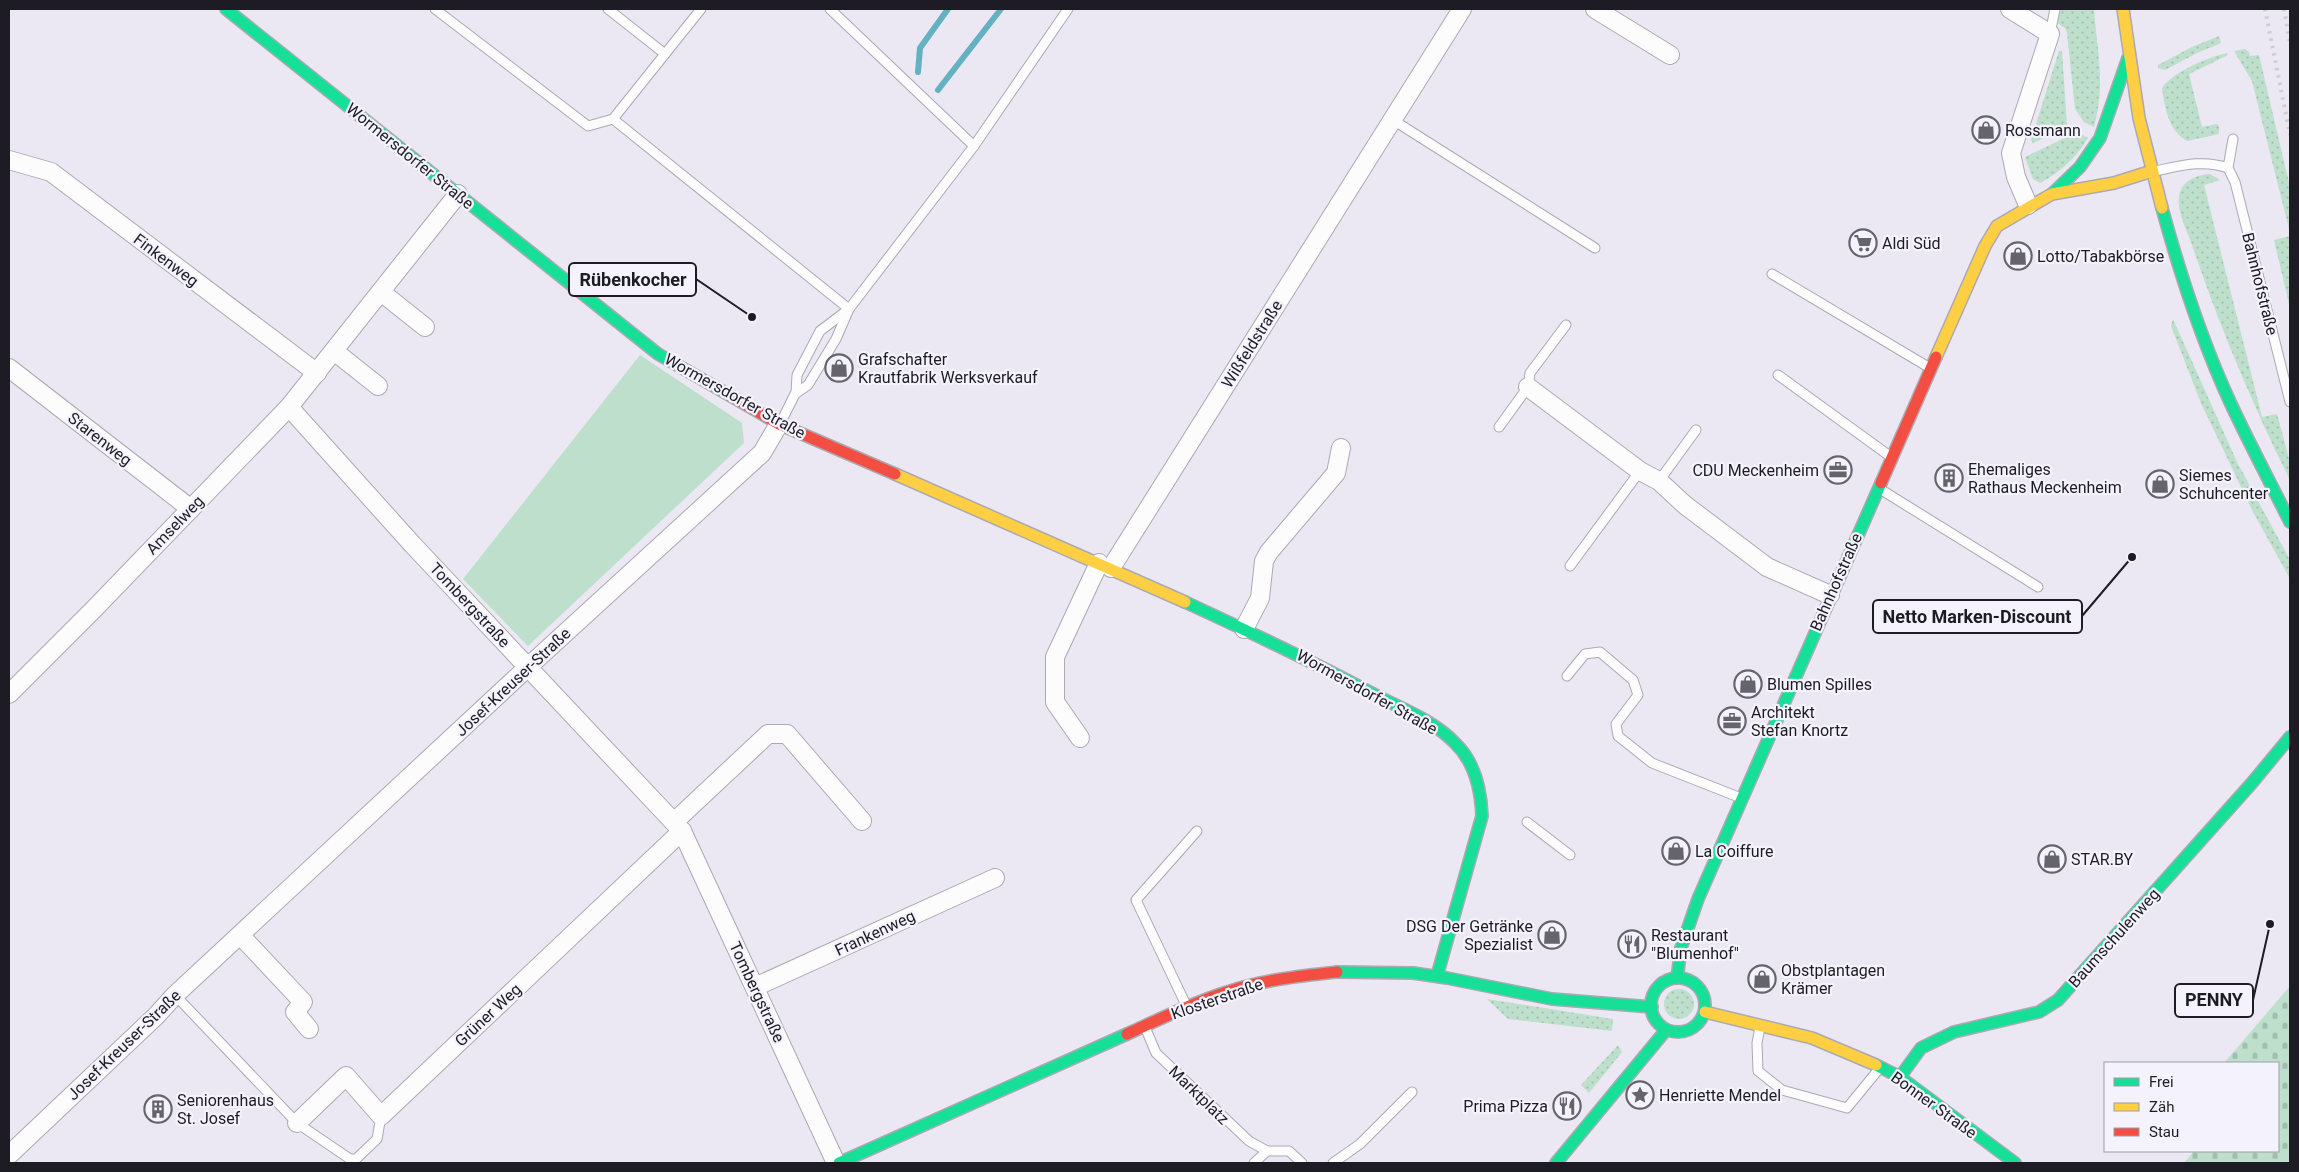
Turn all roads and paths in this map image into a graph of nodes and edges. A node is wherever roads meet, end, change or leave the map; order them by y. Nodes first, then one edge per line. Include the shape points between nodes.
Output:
1 (226, 9) edge
2 (435, 9) edge
3 (608, 9) edge
4 (701, 9) edge
5 (830, 9) edge
6 (1068, 9) edge
7 (1462, 9) edge
8 (1596, 9) edge
9 (2010, 9) edge
10 (2055, 9) edge
11 (2123, 9) edge
12 (2050, 34) junction
13 (665, 54) junction
14 (1670, 55) dead end
15 (2129, 56) junction
16 (613, 119) junction
17 (1393, 120) junction
18 (2232, 139) dead end
19 (974, 146) junction
20 (9, 160) edge
21 (2228, 168) junction
22 (2152, 172) junction
23 (458, 194) junction
24 (2052, 194) junction
25 (2028, 205) junction
26 (1595, 248) dead end
27 (1772, 274) dead end
28 (381, 292) junction
29 (849, 309) junction
30 (1566, 326) dead end
31 (425, 327) dead end
32 (334, 351) junction
33 (9, 368) edge
34 (1930, 368) junction
35 (317, 374) junction
36 (1778, 375) dead end
37 (378, 386) dead end
38 (1528, 387) junction
39 (796, 393) junction
40 (2290, 402) edge
41 (289, 407) junction
42 (779, 424) junction
43 (1498, 427) dead end
44 (1696, 430) dead end
45 (1341, 448) dead end
46 (1891, 457) junction
47 (1640, 471) junction
48 (1659, 481) junction
49 (1878, 487) junction
50 (191, 509) junction
51 (2290, 522) edge
52 (1105, 566) junction
53 (1570, 566) dead end
54 (2038, 587) dead end
55 (1830, 595) junction
56 (1244, 629) junction
57 (528, 667) junction
58 (1567, 676) dead end
59 (9, 694) edge
60 (2290, 737) edge
61 (1080, 738) dead end
62 (1741, 798) junction
63 (862, 821) dead end
64 (1527, 822) dead end
65 (678, 827) junction
66 (1197, 831) dead end
67 (1570, 855) dead end
68 (995, 878) dead end
69 (241, 936) junction
70 (1437, 976) junction
71 (1677, 978) junction
72 (755, 987) junction
73 (175, 996) junction
74 (1187, 1007) junction
75 (1652, 1007) junction
76 (1705, 1012) junction
77 (1761, 1024) junction
78 (1144, 1027) junction
79 (309, 1029) dead end
80 (1666, 1030) junction
81 (1881, 1067) junction
82 (1900, 1077) junction
83 (1412, 1092) dead end
84 (382, 1116) junction
85 (297, 1123) junction
86 (1267, 1152) junction
87 (9, 1155) edge
88 (351, 1161) edge
89 (838, 1163) edge
90 (1254, 1163) edge
91 (1302, 1163) edge
92 (1333, 1163) edge
93 (1556, 1163) edge
94 (2015, 1163) edge

1 - 23 street, Wormersdorfer Straße
2 - 16 lane via 588,126
3 - 13 lane
4 - 13 lane
5 - 19 lane
6 - 19 lane
7 - 17 street, Wißfeldstraße
8 - 14 street
9 - 12 street
10 - 12 lane
11 - 15 street
12 - 25 street via 2011,152 2016,177
13 - 16 lane
15 - 22 street
15 - 24 street, Bahnhofstraße via 2100,138 2080,167
16 - 29 lane
17 - 26 lane
17 - 52 street, Wißfeldstraße
18 - 21 lane, Bahnhofstraße
19 - 29 lane
20 - 35 street, Finkenweg via 50,172
21 - 22 lane, Bahnhofstraße via 2200,163
21 - 40 lane, Bahnhofstraße via 2235,182
22 - 24 street, Bahnhofstraße via 2114,183
22 - 51 street via 2195,317 2230,402
23 - 28 street, Amselweg
23 - 42 street, Wormersdorfer Straße via 658,354
24 - 25 street, Bahnhofstraße
25 - 34 street, Bahnhofstraße via 1997,226
27 - 34 lane
28 - 31 street
28 - 32 street, Amselweg
29 - 39 lane via 836,339 808,385
29 - 39 lane via 820,331 798,375
30 - 38 lane via 1530,373
32 - 35 street, Amselweg
32 - 37 street
33 - 50 street, Starenweg
34 - 46 street, Bahnhofstraße
35 - 41 street, Amselweg
36 - 46 lane
38 - 43 lane
38 - 47 street
39 - 42 lane
41 - 50 street, Amselweg
41 - 57 street, Tombergstraße
42 - 52 street, Wormersdorfer Straße
42 - 57 street, Josef-Kreuser-Straße via 762,453
44 - 48 lane
45 - 56 street via 1336,473 1264,561 1260,598
46 - 49 street, Bahnhofstraße
47 - 48 street
47 - 53 lane
48 - 55 street via 1684,505 1767,567
49 - 54 lane
49 - 55 street, Bahnhofstraße
50 - 59 street, Amselweg
52 - 56 street, Wormersdorfer Straße
52 - 61 street via 1055,657 1054,702
55 - 62 street, Bahnhofstraße
56 - 70 street, Wormersdorfer Straße via 1295,652 1430,724 1456,743 1472,767 1481,794 1482,816
57 - 65 street, Tombergstraße
57 - 69 street, Josef-Kreuser-Straße
58 - 62 lane via 1585,654 1600,652 1633,680 1638,695 1616,724 1618,736 1652,763
60 - 82 street, Baumschulenweg via 2058,1000 2039,1012 1954,1032 1929,1044 1921,1048
62 - 71 street, Bahnhofstraße via 1698,899 1681,948
63 - 65 street via 787,734 768,734
64 - 67 lane
65 - 72 street, Tombergstraße
65 - 84 street, Grüner Weg
66 - 74 lane via 1136,900
68 - 72 street, Frankenweg
69 - 73 street, Josef-Kreuser-Straße
69 - 79 street via 303,1002 294,1012
70 - 74 street, Klosterstraße via 1372,972 1316,974 1239,988
70 - 75 street, Klosterstraße via 1552,999
71 - 75 street via 1660,986
71 - 76 street via 1692,982 1700,990 1705,1000
72 - 89 street, Tombergstraße
73 - 85 lane
73 - 87 street, Josef-Kreuser-Straße
74 - 78 street, Klosterstraße
75 - 80 street via 1656,1020
76 - 77 street, Bonner Straße
76 - 80 street via 1698,1024 1686,1032
77 - 81 street, Bonner Straße via 1812,1038
77 - 81 lane via 1757,1043 1758,1071 1782,1090 1847,1108
78 - 86 lane, Marktplatz via 1156,1053 1249,1141
78 - 89 street, Klosterstraße
80 - 93 street
81 - 82 street, Bonner Straße
82 - 94 street, Bonner Straße
83 - 92 lane via 1360,1144
84 - 85 street via 346,1076
84 - 88 lane via 377,1139
85 - 88 lane
86 - 90 lane
86 - 91 lane via 1290,1152

